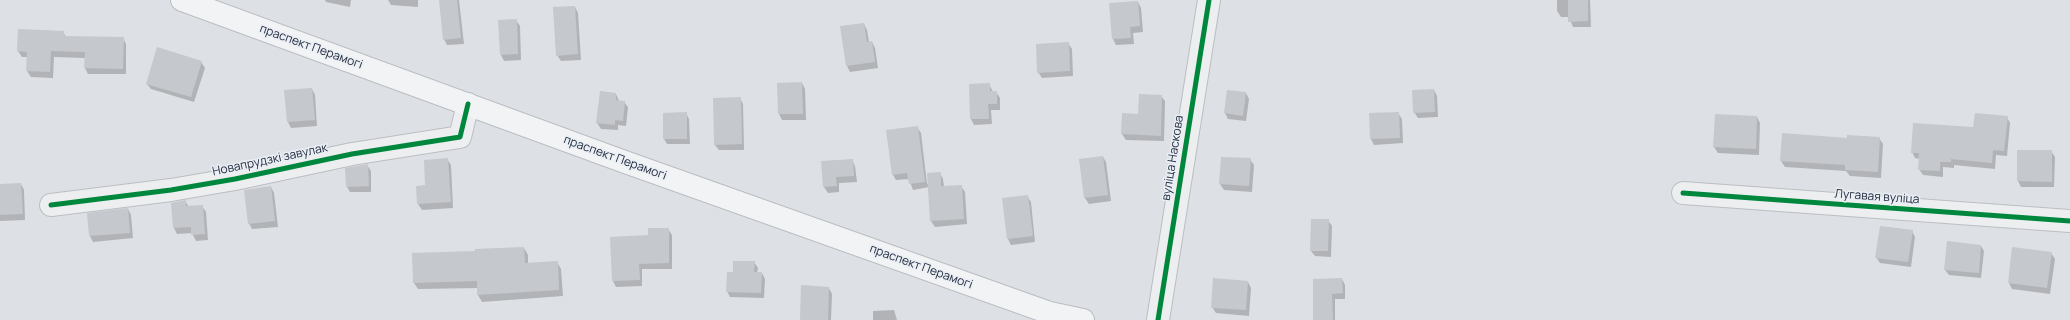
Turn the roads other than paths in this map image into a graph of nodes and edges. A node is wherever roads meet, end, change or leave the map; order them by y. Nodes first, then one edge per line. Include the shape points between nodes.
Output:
1 (182, 0) edge
2 (1209, 0) edge
3 (468, 104) junction
4 (1683, 193) dead end
5 (51, 205) dead end
6 (2070, 221) edge
7 (1056, 317) edge
8 (1083, 320) edge
9 (1158, 320) edge

1 - 3 main road, праспект Перамогі
2 - 9 street, вуліца Наскова
3 - 5 street, Новапрудзкі завулак via 460,137 352,154 171,190
3 - 7 main road, праспект Перамогі
4 - 6 street, Лугавая вуліца
7 - 8 main road, праспект Перамогі

